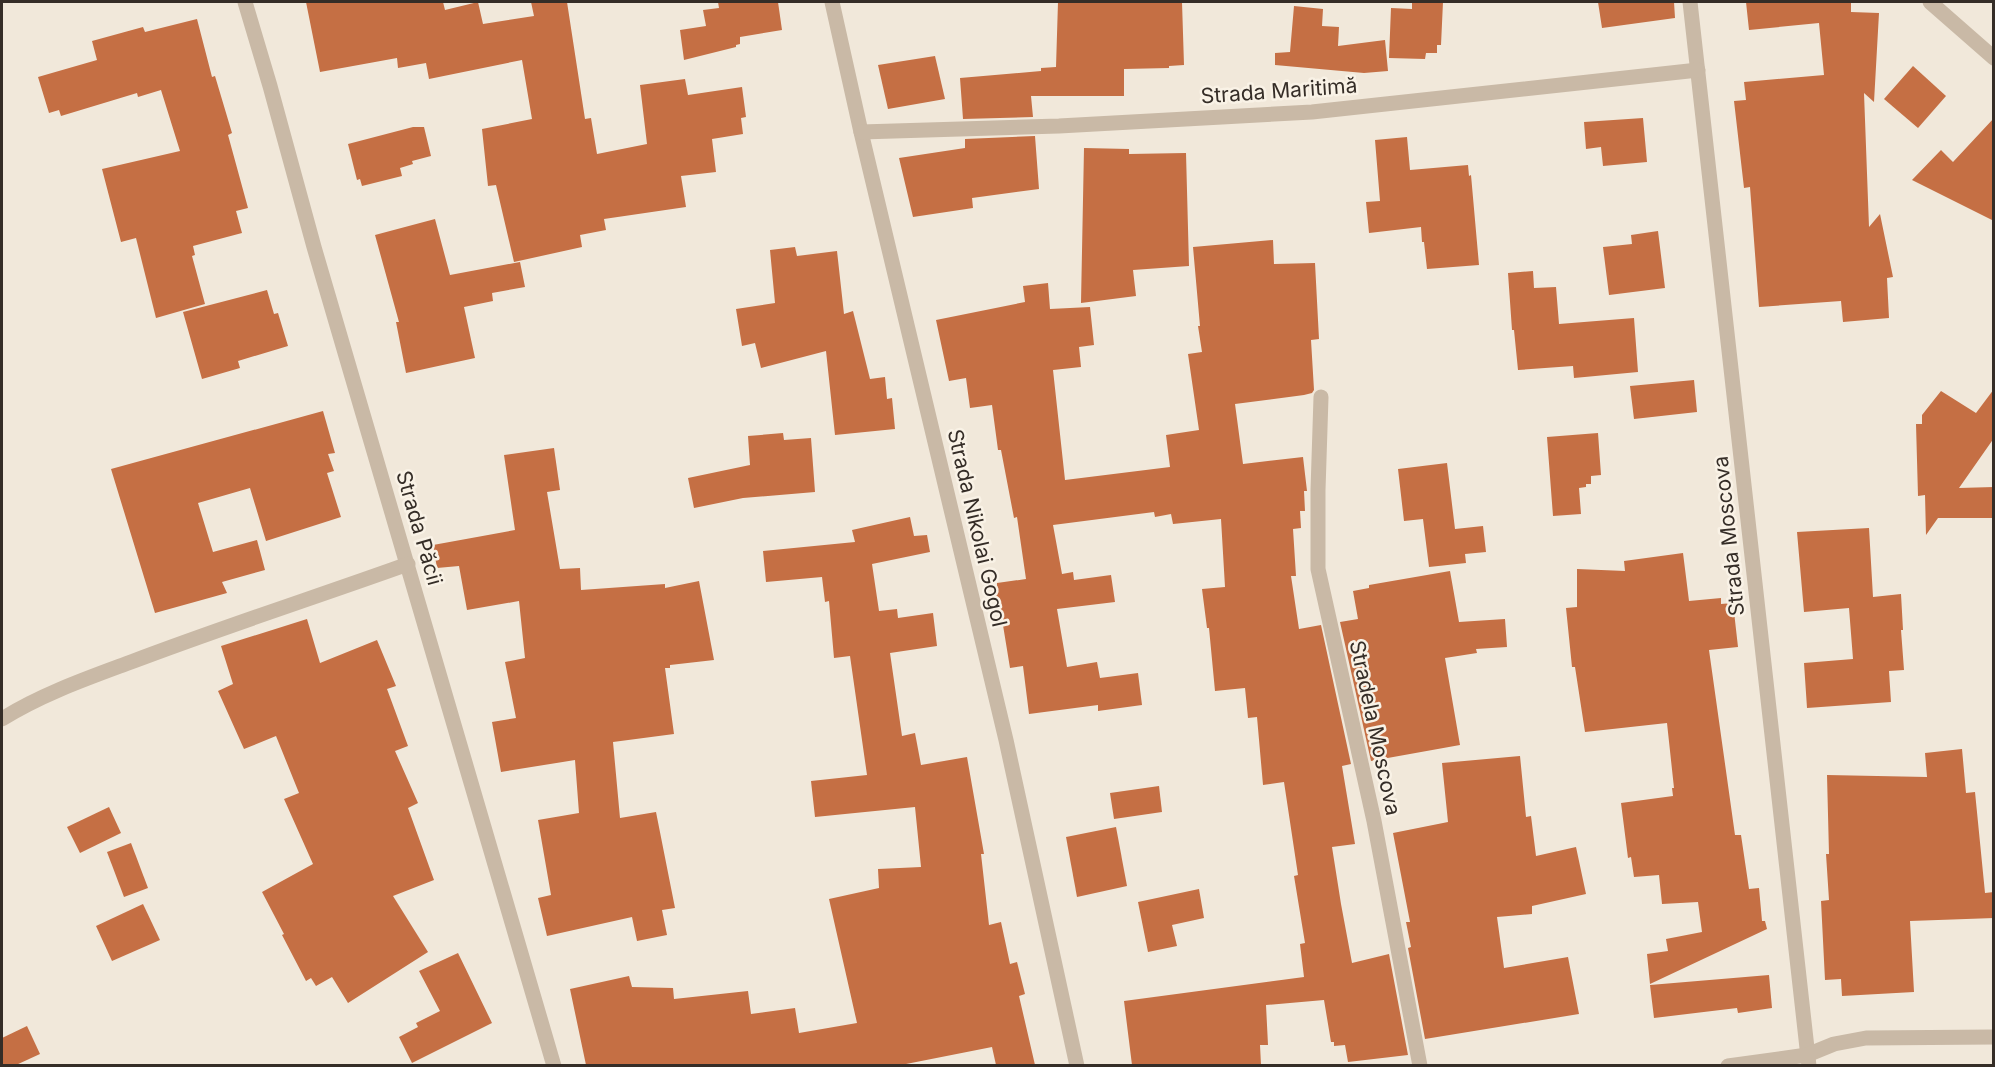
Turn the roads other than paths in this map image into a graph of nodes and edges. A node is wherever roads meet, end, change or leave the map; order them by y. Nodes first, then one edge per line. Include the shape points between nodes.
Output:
1 (245, 2) edge
2 (832, 2) edge
3 (1690, 2) edge
4 (1930, 2) edge
5 (1994, 58) edge
6 (1698, 70) junction
7 (861, 132) junction
8 (1321, 398) dead end
9 (408, 564) junction
10 (2, 719) edge
11 (1994, 1037) edge
12 (1808, 1060) edge
13 (554, 1065) edge
14 (1077, 1065) edge
15 (1420, 1065) edge
16 (1728, 1065) edge

1 - 9 street, Strada Păcii
2 - 7 street, Strada Nikolai Gogol
3 - 6 street, Strada Moscova
4 - 5 street
6 - 7 street, Strada Maritimă via 1312,112
6 - 12 street, Strada Moscova
7 - 14 street, Strada Nikolai Gogol via 1006,740
8 - 15 street, Stradela Moscova via 1318,569 1374,821
9 - 10 street via 201,635 70,686
9 - 13 street, Strada Păcii
11 - 12 street via 1866,1038 1834,1044
12 - 16 street

